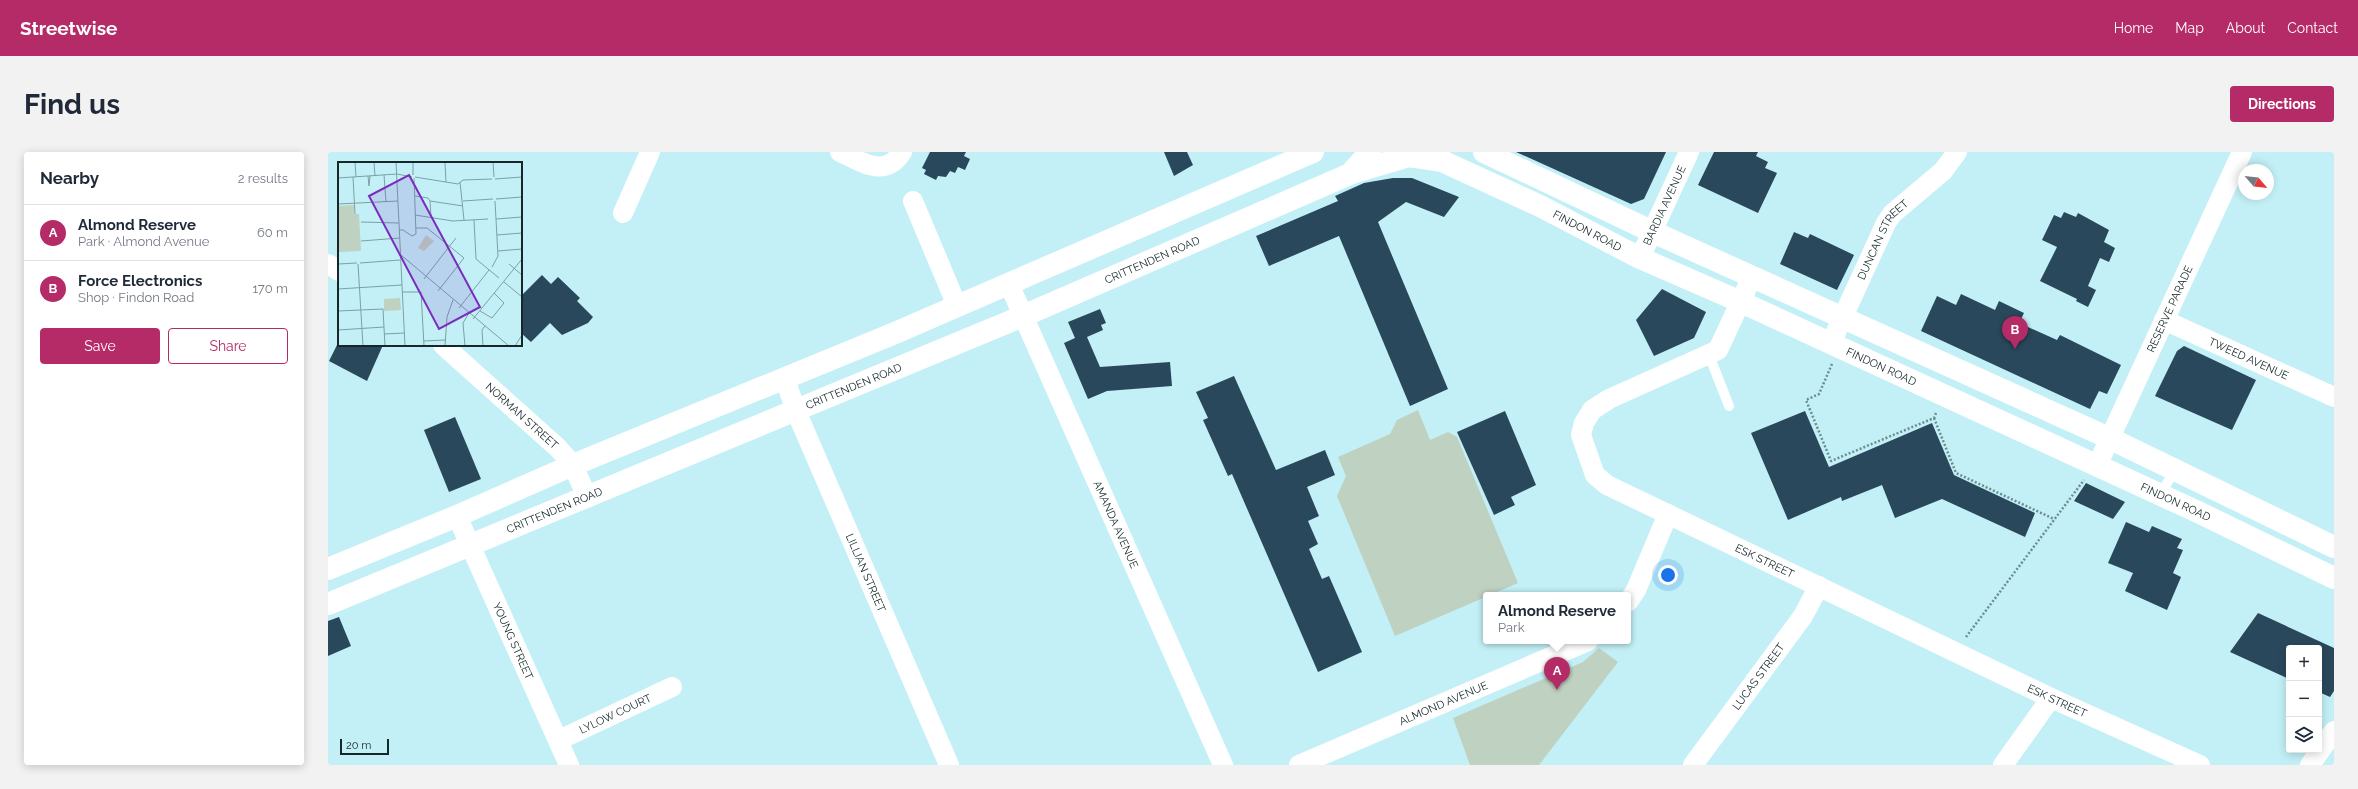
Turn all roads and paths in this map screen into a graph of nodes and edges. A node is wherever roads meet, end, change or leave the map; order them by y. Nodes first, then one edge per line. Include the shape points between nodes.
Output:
1 (650, 152) edge
2 (840, 152) edge
3 (1313, 152) edge
4 (1370, 152) edge
5 (1484, 152) edge
6 (1689, 152) edge
7 (1957, 152) edge
8 (2242, 152) edge
9 (1436, 156) edge
10 (895, 158) edge
11 (1350, 174) junction
12 (1569, 192) junction
13 (913, 201) dead end
14 (1540, 206) junction
15 (623, 213) dead end
16 (1653, 232) junction
17 (1640, 258) junction
18 (328, 264) edge
19 (338, 270) edge
20 (1752, 277) junction
21 (1009, 284) junction
22 (1741, 302) junction
23 (957, 306) junction
24 (1023, 316) junction
25 (1842, 319) junction
26 (2164, 320) junction
27 (443, 346) edge
28 (1833, 352) junction
29 (1710, 355) junction
30 (785, 379) junction
31 (2334, 398) edge
32 (1729, 406) dead end
33 (796, 411) junction
34 (2109, 438) junction
35 (573, 465) junction
36 (2175, 470) junction
37 (2092, 471) junction
38 (2160, 495) junction
39 (587, 497) junction
40 (1668, 514) junction
41 (457, 516) junction
42 (2054, 519) junction
43 (470, 547) junction
44 (2334, 547) edge
45 (328, 569) edge
46 (2334, 578) edge
47 (1819, 586) junction
48 (1631, 598) edge
49 (328, 604) edge
50 (1966, 637) dead end
51 (1581, 644) edge
52 (672, 687) dead end
53 (2051, 698) junction
54 (2334, 731) edge
55 (558, 740) junction
56 (1702, 763) edge
57 (569, 765) edge
58 (949, 765) edge
59 (1223, 765) edge
60 (1299, 765) edge
61 (2002, 765) edge
62 (2200, 765) edge
63 (2310, 765) edge

1 - 15 street
2 - 10 street via 874,168
3 - 21 main road
4 - 11 main road, CRITTENDEN ROAD
5 - 12 main road
6 - 16 street, BARDIA AVENUE
7 - 25 street, DUNCAN STREET via 1943,171 1892,214
8 - 26 street, RESERVE PARADE
9 - 11 main road, FINDON ROAD via 1409,156
9 - 14 main road, FINDON ROAD
11 - 24 main road, CRITTENDEN ROAD
12 - 14 main road
12 - 16 main road
13 - 23 street
14 - 17 main road, FINDON ROAD
16 - 17 street, BARDIA AVENUE
16 - 20 main road
17 - 22 main road, FINDON ROAD
18 - 19 street
20 - 22 street, ESK STREET
20 - 25 main road
21 - 23 main road
21 - 24 street, AMANDA AVENUE
22 - 28 main road, FINDON ROAD
22 - 29 street, ESK STREET via 1718,350
23 - 30 main road
24 - 33 main road, CRITTENDEN ROAD
24 - 59 street, AMANDA AVENUE
25 - 28 street, DUNCAN STREET
25 - 34 main road
26 - 31 street, TWEED AVENUE
26 - 34 street, RESERVE PARADE
27 - 35 street, NORMAN STREET via 558,448
28 - 37 main road, FINDON ROAD
28 - 42 path via 1819,394 1806,400 1831,461 1934,418 1956,473
29 - 32 lane
29 - 40 street, ESK STREET via 1609,399 1592,410 1584,423 1581,435 1595,474 1607,485
30 - 33 street, LILLIAN STREET
30 - 35 main road
33 - 39 main road, CRITTENDEN ROAD
33 - 58 street, LILLIAN STREET
34 - 36 main road
34 - 37 street, RESERVE PARADE
35 - 39 street, NORMAN STREET
35 - 41 main road
36 - 38 lane
36 - 44 main road
37 - 38 main road, FINDON ROAD
37 - 42 path
38 - 46 main road, FINDON ROAD
39 - 43 main road, CRITTENDEN ROAD
40 - 47 street, ESK STREET
40 - 48 street
41 - 43 street, YOUNG STREET
41 - 45 main road
42 - 50 path
43 - 49 main road, CRITTENDEN ROAD
43 - 55 street, YOUNG STREET
47 - 53 street, ESK STREET
47 - 56 street, LUCAS STREET via 1803,616
51 - 60 street, ALMOND AVENUE
52 - 55 street, LYLOW COURT
53 - 61 street
53 - 62 street, ESK STREET
54 - 63 street
55 - 57 street, YOUNG STREET

